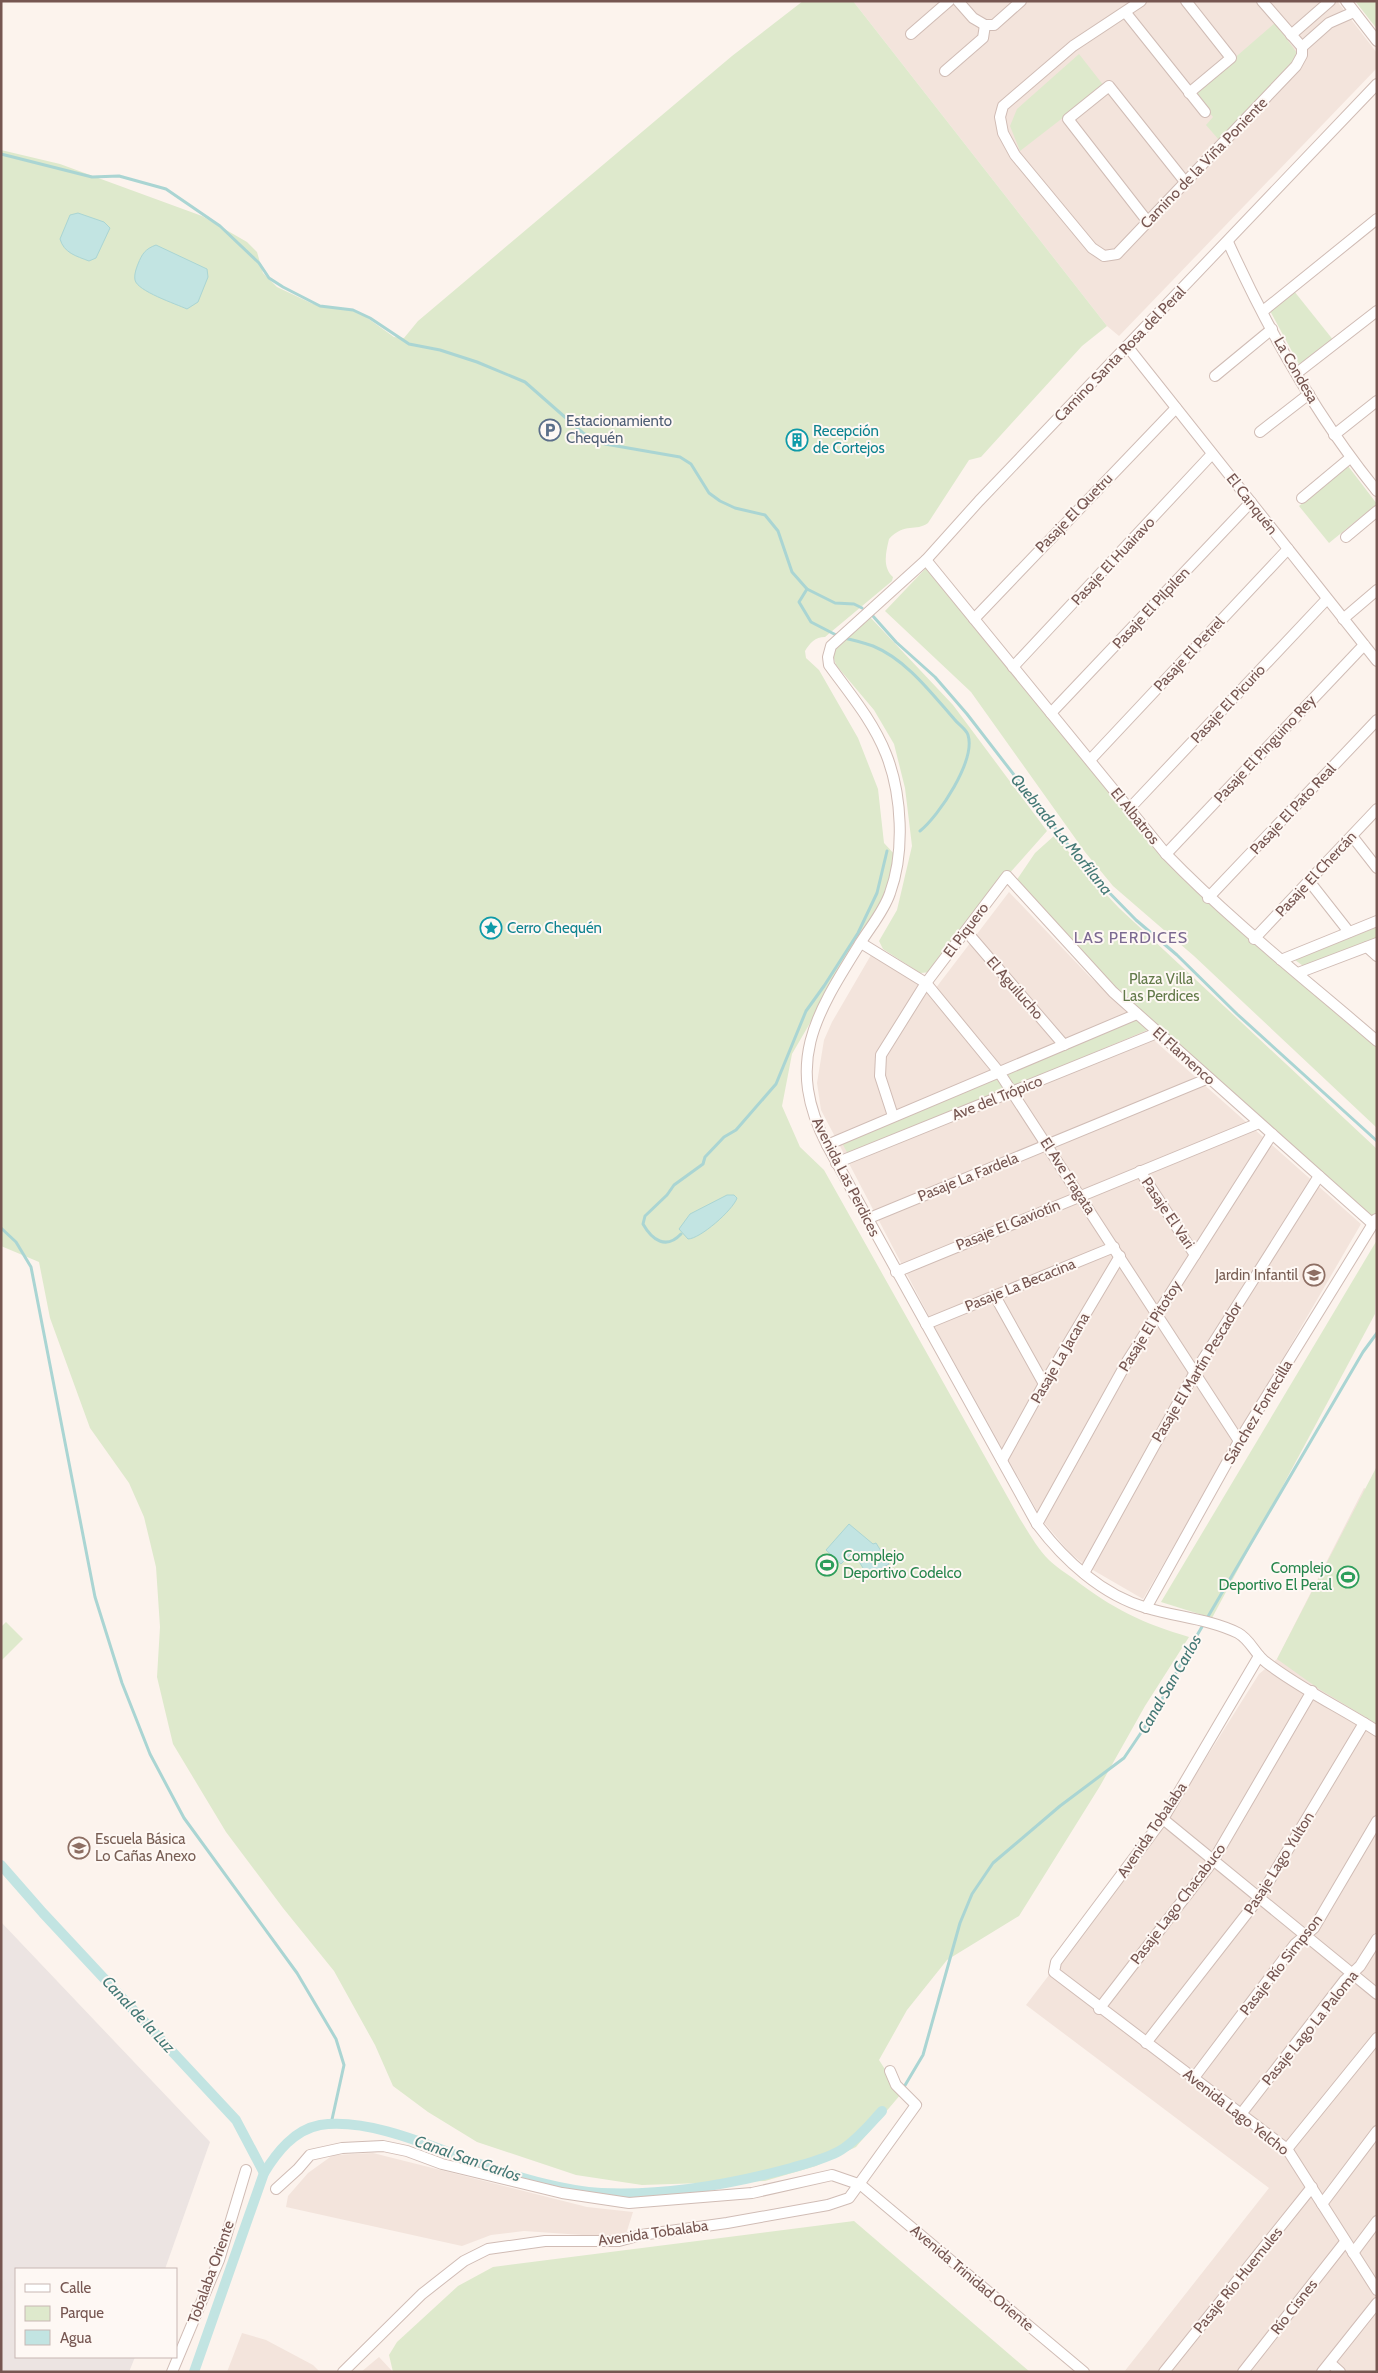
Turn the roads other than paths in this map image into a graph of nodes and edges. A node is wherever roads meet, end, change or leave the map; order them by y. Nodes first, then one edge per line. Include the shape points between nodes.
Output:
1 (949, 1) edge
2 (958, 1) edge
3 (1021, 1) edge
4 (1141, 1) edge
5 (1186, 1) edge
6 (1262, 1) edge
7 (1346, 1) edge
8 (1327, 4) edge
9 (1354, 12) junction
10 (1126, 13) junction
11 (1333, 21) junction
12 (985, 26) junction
13 (911, 34) dead end
14 (1291, 35) junction
15 (1377, 41) edge
16 (1302, 47) junction
17 (945, 71) dead end
18 (1377, 84) edge
19 (1189, 93) junction
20 (1205, 112) dead end
21 (1186, 183) junction
22 (1377, 219) edge
23 (1148, 222) junction
24 (1228, 242) junction
25 (1263, 311) junction
26 (1377, 311) edge
27 (1272, 329) junction
28 (1127, 346) junction
29 (1297, 373) junction
30 (1215, 376) dead end
31 (1309, 394) junction
32 (1377, 401) edge
33 (1176, 408) junction
34 (1260, 432) dead end
35 (1334, 435) junction
36 (1212, 454) junction
37 (1350, 458) junction
38 (1377, 491) edge
39 (1302, 498) dead end
40 (1250, 502) junction
41 (1377, 511) edge
42 (1346, 537) dead end
43 (1288, 549) junction
44 (926, 560) junction
45 (1377, 590) edge
46 (1327, 599) junction
47 (974, 618) junction
48 (1343, 619) junction
49 (859, 621) joint
50 (1364, 645) junction
51 (1377, 661) edge
52 (1013, 667) junction
53 (1051, 713) junction
54 (1377, 720) edge
55 (1090, 760) junction
56 (1129, 809) junction
57 (1377, 809) edge
58 (1352, 836) junction
59 (1166, 854) junction
60 (1377, 868) edge
61 (1007, 876) joint
62 (1310, 881) junction
63 (1208, 898) junction
64 (1377, 921) edge
65 (966, 931) junction
66 (1349, 932) junction
67 (1254, 939) junction
68 (861, 943) junction
69 (1372, 945) edge
70 (1377, 956) edge
71 (1281, 960) junction
72 (1298, 974) junction
73 (926, 983) junction
74 (1137, 1014) junction
75 (1158, 1033) junction
76 (1377, 1041) edge
77 (1064, 1045) junction
78 (999, 1072) junction
79 (1209, 1078) junction
80 (1013, 1091) junction
81 (893, 1116) junction
82 (1259, 1123) junction
83 (1272, 1134) junction
84 (1048, 1144) junction
85 (827, 1145) junction
86 (836, 1163) junction
87 (1140, 1172) junction
88 (1319, 1176) junction
89 (1081, 1196) junction
90 (867, 1219) junction
91 (1375, 1222) edge
92 (1117, 1252) junction
93 (1195, 1255) junction
94 (896, 1272) junction
95 (995, 1296) junction
96 (1158, 1314) junction
97 (926, 1324) junction
98 (1195, 1372) junction
99 (1044, 1384) junction
100 (1239, 1441) junction
101 (1002, 1460) junction
102 (1037, 1524) junction
103 (1084, 1573) junction
104 (1146, 1608) junction
105 (1259, 1656) junction
106 (1312, 1691) junction
107 (1364, 1723) junction
108 (1377, 1731) edge
109 (1163, 1819) junction
110 (1377, 1821) edge
111 (1214, 1861) junction
112 (1259, 1898) junction
113 (1305, 1936) junction
114 (1377, 1939) edge
115 (1054, 1972) joint
116 (1352, 1974) junction
117 (1377, 1994) edge
118 (1099, 2008) junction
119 (1377, 2038) edge
120 (1146, 2044) junction
121 (890, 2071) dead end
122 (1194, 2079) junction
123 (1241, 2114) junction
124 (1377, 2131) edge
125 (1287, 2149) junction
126 (246, 2170) dead end
127 (861, 2185) junction
128 (1312, 2187) junction
129 (276, 2189) dead end
130 (1322, 2204) junction
131 (1377, 2221) edge
132 (1346, 2242) junction
133 (1353, 2253) junction
134 (1377, 2290) edge
135 (1377, 2303) edge
136 (178, 2358) edge
137 (178, 2358) edge
138 (1330, 2363) junction
139 (172, 2372) edge
140 (343, 2372) edge
141 (1084, 2372) edge
142 (1164, 2372) edge
143 (1243, 2372) edge
144 (1322, 2372) edge
145 (1340, 2372) edge

1 - 13 street
2 - 12 street
3 - 12 street via 994,25
4 - 10 street
5 - 19 street via 1231,58
6 - 14 street
7 - 9 street
8 - 11 street
8 - 14 street
9 - 11 street
9 - 15 street
10 - 19 street
10 - 23 street, Camino de la Viña Poniente via 1073,46 1003,106 1000,117 1003,133 1015,155 1092,248 1104,256 1117,254
11 - 16 street
12 - 17 street via 983,38
14 - 16 street
16 - 21 street, Camino de la Viña Poniente via 1296,66
18 - 24 street, Camino Santa Rosa del Peral
19 - 20 street
21 - 23 street, Camino de la Viña Poniente
21 - 23 street via 1109,86 1068,119
22 - 25 street
24 - 25 street, La Condesa
24 - 28 street, Camino Santa Rosa del Peral
25 - 27 street, La Condesa
26 - 29 street
27 - 29 street, La Condesa
27 - 30 street
28 - 33 street, El Canquén
28 - 44 street, Camino Santa Rosa del Peral
29 - 31 street, La Condesa
31 - 34 street
31 - 35 street, La Condesa
32 - 35 street
33 - 36 street, El Canquén
33 - 47 street, Pasaje El Quetru
35 - 37 street, La Condesa
36 - 40 street, El Canquén
36 - 52 street, Pasaje El Huairavo
37 - 38 street, La Condesa
37 - 39 street
40 - 43 street, El Canquén
40 - 53 street, Pasaje El Pilpilen
41 - 42 street
43 - 46 street, El Canquén
43 - 55 street, Pasaje El Petrel
44 - 47 street, El Albatros
44 - 49 street, Camino Santa Rosa del Peral
45 - 48 street
46 - 48 street, El Canquén
46 - 56 street, Pasaje El Picurio
47 - 52 street, El Albatros
48 - 50 street, El Canquén
49 - 68 street, Avenida Las Perdices via 831,646 828,661 865,712 887,755 894,780 899,842 890,893
50 - 51 street, El Canquén
50 - 59 street, Pasaje El Pinguino Rey
52 - 53 street, El Albatros
53 - 55 street, El Albatros
54 - 63 street, Pasaje El Pato Real
55 - 56 street, El Albatros
56 - 59 street, El Albatros
57 - 58 street, Pasaje El Chercán
58 - 60 street
58 - 62 street, Pasaje El Chercán
59 - 63 street, El Albatros
61 - 65 street, El Piquero
61 - 74 street, El Flamenco
62 - 66 street
62 - 67 street, Pasaje El Chercán
63 - 67 street, El Albatros
64 - 66 street
65 - 73 street, El Piquero
65 - 77 street, El Aguilucho
66 - 71 street
67 - 71 street, El Albatros
68 - 73 street, El Ave Fragata
68 - 85 street, Avenida Las Perdices via 823,1008 809,1045 806,1071 808,1098
69 - 70 street
69 - 72 street
71 - 72 street, El Albatros
72 - 76 street, El Albatros
73 - 78 street, El Ave Fragata
73 - 81 street, El Piquero via 881,1055 880,1076
74 - 75 street, El Flamenco
74 - 77 street, Ave del Trópico
75 - 79 street, El Flamenco
75 - 80 street, Ave del Trópico
77 - 78 street, Ave del Trópico
78 - 80 street, El Ave Fragata
78 - 81 street, Ave del Trópico
79 - 82 street, El Flamenco
79 - 84 street, Pasaje La Fardela
80 - 84 street, El Ave Fragata
80 - 86 street, Ave del Trópico
81 - 85 street, Ave del Trópico
82 - 83 street, El Flamenco
82 - 87 street, Pasaje El Gaviotín
83 - 88 street, El Flamenco
83 - 93 street, Pasaje El Pitotoy
84 - 89 street, El Ave Fragata
84 - 90 street, Pasaje La Fardela
85 - 86 street, Avenida Las Perdices
86 - 90 street, Avenida Las Perdices
87 - 89 street, Pasaje El Gaviotín
87 - 93 street, Pasaje El Vari
88 - 91 street, El Flamenco
88 - 98 street, Pasaje El Martín Pescador
89 - 92 street, El Ave Fragata
89 - 94 street, Pasaje El Gaviotín
90 - 94 street, Avenida Las Perdices
91 - 100 street, Sánchez Fontecilla
92 - 95 street, Pasaje La Becacina
92 - 96 street, El Ave Fragata
92 - 99 street, Pasaje La Jacana
93 - 96 street, Pasaje El Pitotoy
94 - 97 street, Avenida Las Perdices
95 - 97 street, Pasaje La Becacina
95 - 99 street
96 - 98 street, El Ave Fragata
96 - 102 street, Pasaje El Pitotoy via 1121,1372
97 - 101 street, Avenida Las Perdices
98 - 100 street, El Ave Fragata
98 - 103 street, Pasaje El Martín Pescador
99 - 101 street, Pasaje La Jacana
100 - 104 street, Sánchez Fontecilla
101 - 102 street, Avenida Las Perdices
102 - 103 street, Avenida Las Perdices
103 - 104 street, Avenida Las Perdices via 1113,1593
104 - 105 street, Avenida Las Perdices via 1236,1633 1248,1641
105 - 106 street
105 - 109 street, Avenida Tobalaba
106 - 107 street
106 - 111 street, Pasaje Lago Chacabuco
107 - 108 street
107 - 112 street, Pasaje Lago Yulton
109 - 111 street
109 - 115 street, Avenida Tobalaba via 1056,1962
110 - 113 street, Pasaje Río Simpson via 1316,1925
111 - 112 street
111 - 118 street, Pasaje Lago Chacabuco
112 - 113 street
112 - 120 street, Pasaje Lago Yulton
113 - 116 street
113 - 122 street, Pasaje Río Simpson via 1295,1944
114 - 116 street, Pasaje Lago La Paloma
115 - 118 street, Avenida Lago Yelcho
116 - 117 street
116 - 123 street, Pasaje Lago La Paloma
118 - 120 street, Avenida Lago Yelcho
119 - 125 street
120 - 122 street, Avenida Lago Yelcho
121 - 127 street, Avenida Tobalaba via 896,2085 916,2105
122 - 123 street, Avenida Lago Yelcho
123 - 125 street, Avenida Lago Yelcho
124 - 130 street
125 - 128 street, Avenida Lago Yelcho
126 - 136 street, Tobalaba Oriente via 219,2260
127 - 129 street via 832,2175 752,2194 630,2203 562,2193 383,2146 342,2148 310,2155
127 - 140 street, Avenida Tobalaba via 849,2198 828,2205 619,2241 545,2241 488,2249 464,2261 422,2294
127 - 141 street, Avenida Trinidad Oriente
128 - 130 street, Avenida Lago Yelcho
128 - 142 street, Pasaje Río Huemules
130 - 132 street, Avenida Lago Yelcho
131 - 133 street
132 - 133 street, Avenida Lago Yelcho
132 - 143 street, Río Cisnes
133 - 134 street, Avenida Lago Yelcho
135 - 138 street
137 - 139 street, Tobalaba Oriente
138 - 144 street
138 - 145 street

